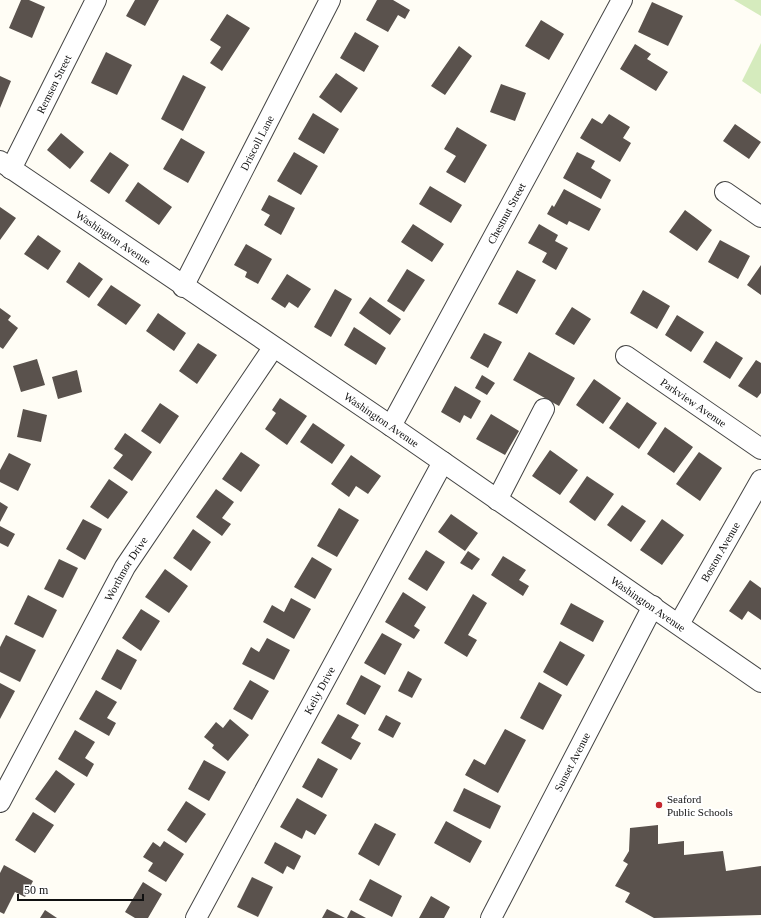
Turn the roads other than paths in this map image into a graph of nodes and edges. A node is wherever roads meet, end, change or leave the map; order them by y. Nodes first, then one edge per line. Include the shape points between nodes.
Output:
1 (96, 0) edge
2 (330, 0) edge
3 (622, 0) edge
4 (6, 165) edge
5 (725, 192) dead end
6 (761, 217) edge
7 (183, 287) junction
8 (273, 348) junction
9 (626, 356) dead end
10 (544, 409) dead end
11 (391, 426) junction
12 (761, 449) edge
13 (443, 462) junction
14 (761, 480) edge
15 (497, 500) junction
16 (653, 606) junction
17 (679, 624) junction
18 (761, 682) edge
19 (0, 802) edge
20 (196, 918) edge
21 (491, 918) edge

1 - 4 street, Remsen Street
2 - 7 street, Driscoll Lane
3 - 11 street, Chestnut Street
4 - 7 street, Washington Avenue
5 - 6 street
7 - 8 street, Washington Avenue
8 - 11 street, Washington Avenue
8 - 19 street, Worthmor Drive via 125,567
9 - 12 street, Parkview Avenue
10 - 15 street
11 - 13 street, Washington Avenue
13 - 15 street, Washington Avenue
13 - 20 street, Keily Drive
14 - 17 street, Boston Avenue
15 - 16 street, Washington Avenue
16 - 17 street, Washington Avenue
16 - 21 street, Sunset Avenue
17 - 18 street, Washington Avenue

